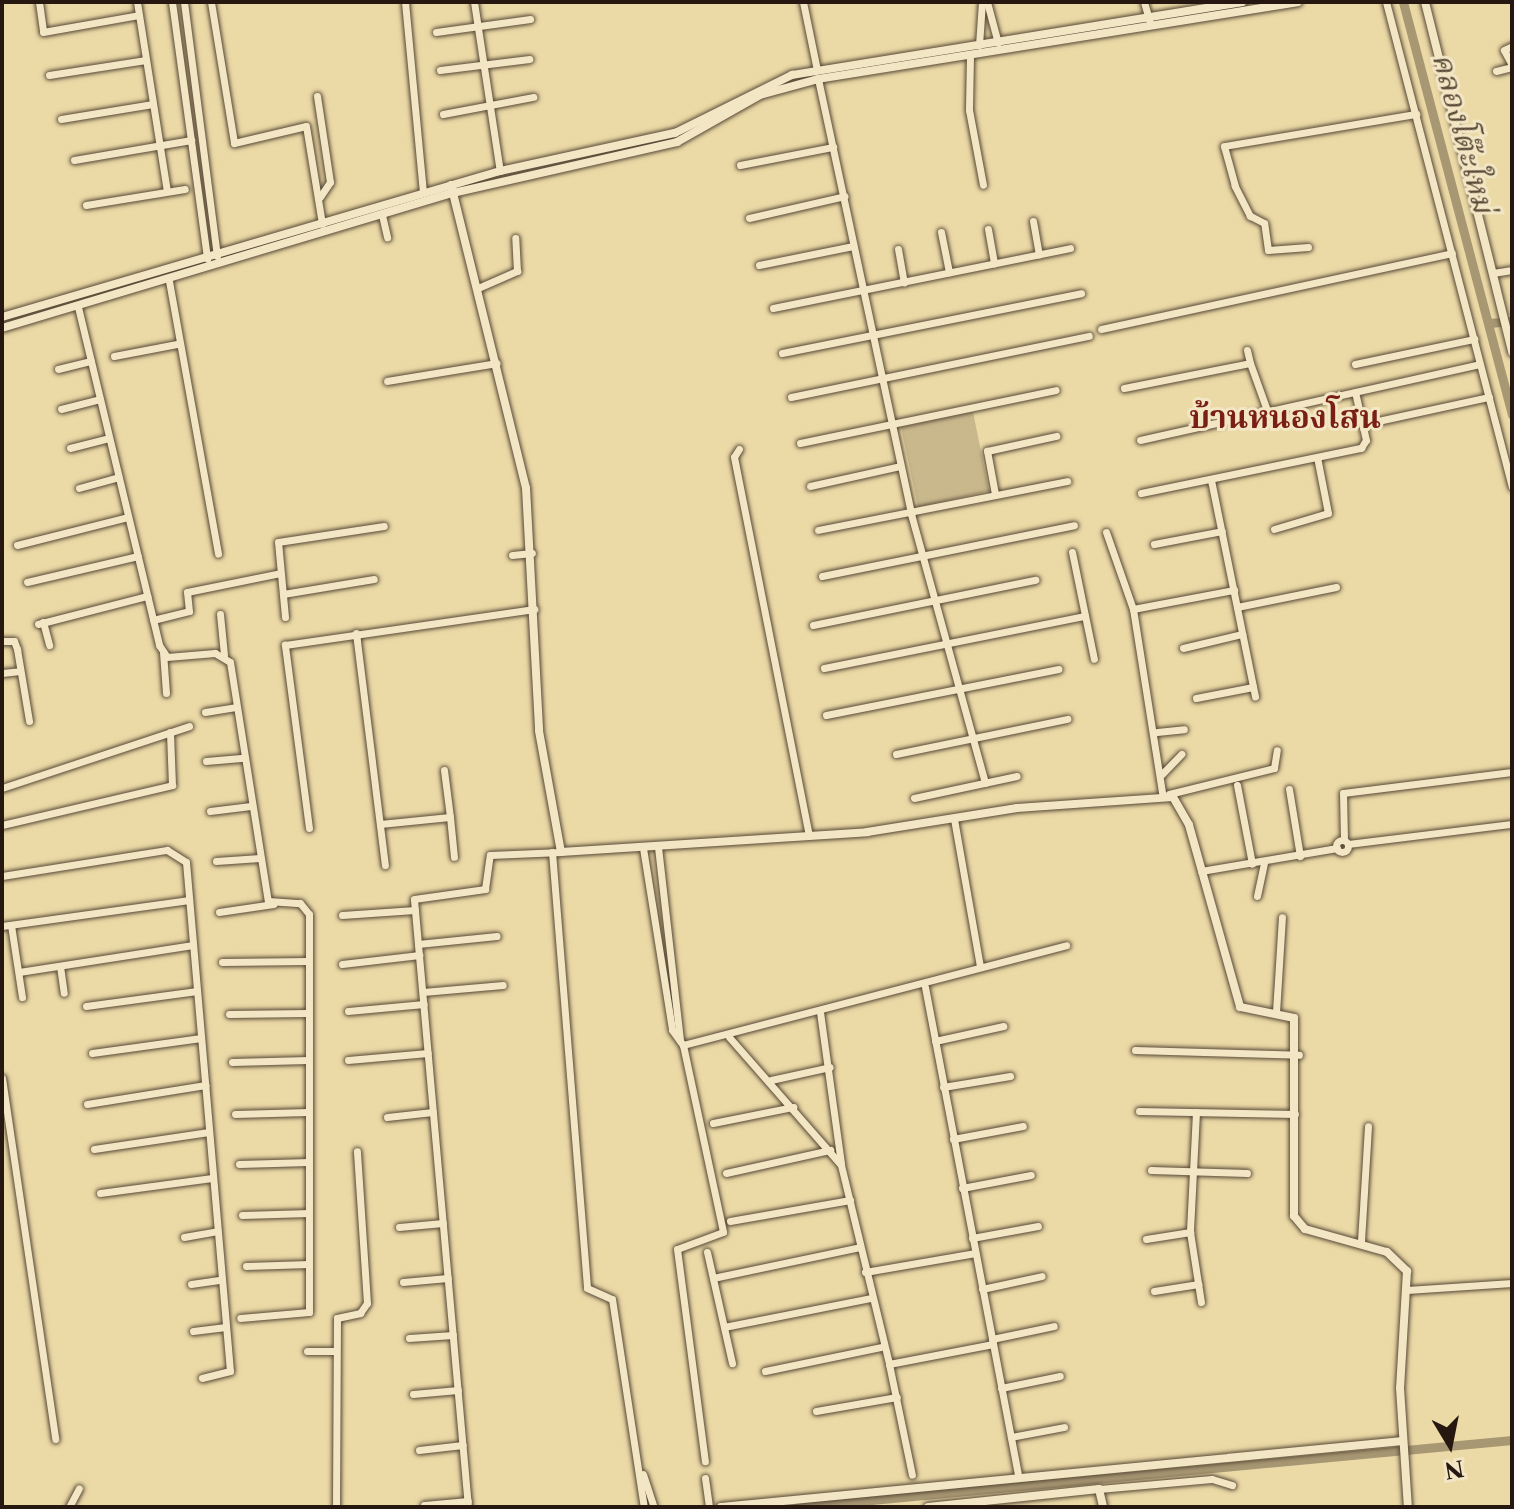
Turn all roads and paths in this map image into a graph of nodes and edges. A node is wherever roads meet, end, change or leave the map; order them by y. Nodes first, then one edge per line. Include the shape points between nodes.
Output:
1 (39, 2) edge
2 (137, 2) edge
3 (172, 2) edge
4 (184, 2) edge
5 (211, 2) edge
6 (405, 2) edge
7 (474, 2) edge
8 (803, 2) edge
9 (985, 2) edge
10 (1144, 2) edge
11 (1242, 2) edge
12 (1298, 2) edge
13 (1386, 2) edge
14 (1425, 2) edge
15 (139, 15) junction
16 (530, 19) dead end
17 (187, 20) junction
18 (1149, 20) junction
19 (175, 22) junction
20 (477, 26) junction
21 (436, 32) dead end
22 (998, 43) junction
23 (979, 45) junction
24 (1512, 46) edge
25 (970, 56) junction
26 (529, 59) dead end
27 (146, 60) junction
28 (483, 66) junction
29 (1512, 66) edge
30 (440, 70) dead end
31 (1496, 71) dead end
32 (49, 75) dead end
33 (817, 75) junction
34 (317, 96) dead end
35 (533, 97) dead end
36 (153, 104) junction
37 (489, 106) junction
38 (443, 114) dead end
39 (1416, 114) junction
40 (61, 119) dead end
41 (201, 139) junction
42 (190, 141) junction
43 (160, 146) junction
44 (833, 147) junction
45 (74, 160) dead end
46 (740, 165) dead end
47 (500, 171) junction
48 (983, 185) dead end
49 (185, 189) dead end
50 (452, 189) junction
51 (167, 191) junction
52 (423, 193) junction
53 (845, 196) junction
54 (320, 197) junction
55 (86, 205) dead end
56 (382, 215) junction
57 (749, 218) dead end
58 (1033, 221) dead end
59 (322, 224) junction
60 (988, 229) dead end
61 (941, 232) dead end
62 (387, 237) dead end
63 (515, 238) dead end
64 (853, 246) junction
65 (1308, 247) dead end
66 (1070, 248) dead end
67 (898, 249) dead end
68 (1452, 253) junction
69 (1039, 254) junction
70 (217, 256) junction
71 (207, 259) junction
72 (994, 263) junction
73 (759, 265) dead end
74 (1512, 270) edge
75 (949, 272) junction
76 (1493, 273) junction
77 (169, 281) junction
78 (904, 282) junction
79 (478, 288) junction
80 (860, 291) junction
81 (1081, 293) dead end
82 (75, 297) junction
83 (78, 307) junction
84 (773, 308) dead end
85 (1506, 314) edge
86 (2, 317) edge
87 (2, 328) edge
88 (1101, 329) dead end
89 (870, 335) junction
90 (1509, 335) edge
91 (1089, 336) dead end
92 (1474, 339) junction
93 (177, 344) junction
94 (1247, 350) dead end
95 (1512, 352) edge
96 (782, 353) dead end
97 (114, 356) dead end
98 (91, 361) junction
99 (497, 363) junction
100 (1250, 363) junction
101 (1355, 364) dead end
102 (1480, 364) junction
103 (58, 369) dead end
104 (883, 379) junction
105 (387, 381) dead end
106 (1124, 388) dead end
107 (1056, 390) dead end
108 (1355, 392) junction
109 (791, 397) dead end
110 (1489, 397) junction
111 (100, 399) junction
112 (61, 409) dead end
113 (1268, 413) junction
114 (1364, 424) junction
115 (892, 425) junction
116 (1056, 436) dead end
117 (109, 438) junction
118 (1140, 440) dead end
119 (800, 443) dead end
120 (70, 448) dead end
121 (739, 449) dead end
122 (1317, 457) junction
123 (900, 466) junction
124 (119, 477) junction
125 (1211, 480) junction
126 (1067, 481) dead end
127 (810, 486) dead end
128 (1512, 487) edge
129 (79, 488) dead end
130 (1141, 493) dead end
131 (995, 494) junction
132 (911, 514) junction
133 (128, 517) junction
134 (1074, 525) dead end
135 (384, 526) dead end
136 (1274, 529) dead end
137 (818, 530) dead end
138 (1222, 531) junction
139 (1106, 532) dead end
140 (1154, 544) dead end
141 (17, 545) dead end
142 (1072, 552) dead end
143 (532, 553) junction
144 (218, 554) dead end
145 (512, 555) dead end
146 (926, 555) junction
147 (138, 556) junction
148 (280, 573) junction
149 (822, 576) dead end
150 (374, 579) dead end
151 (1035, 580) dead end
152 (27, 582) dead end
153 (1336, 587) dead end
154 (1234, 590) junction
155 (283, 594) junction
156 (147, 596) junction
157 (940, 599) junction
158 (1237, 607) junction
159 (534, 609) junction
160 (1133, 609) junction
161 (220, 614) dead end
162 (1085, 616) junction
163 (285, 617) dead end
164 (153, 620) junction
165 (813, 625) dead end
166 (356, 633) junction
167 (1242, 634) junction
168 (2, 641) edge
169 (950, 644) junction
170 (49, 645) dead end
171 (1183, 648) dead end
172 (163, 652) junction
173 (224, 655) junction
174 (1094, 659) dead end
175 (824, 668) dead end
176 (1058, 669) dead end
177 (20, 671) junction
178 (2, 673) edge
179 (1253, 687) junction
180 (961, 690) junction
181 (166, 693) dead end
182 (1255, 697) dead end
183 (1196, 698) dead end
184 (236, 707) junction
185 (205, 712) dead end
186 (826, 715) dead end
187 (1067, 719) dead end
188 (29, 721) dead end
189 (189, 726) dead end
190 (1184, 729) dead end
191 (170, 732) junction
192 (1157, 732) junction
193 (973, 739) junction
194 (1277, 750) dead end
195 (896, 754) dead end
196 (1181, 754) dead end
197 (244, 758) junction
198 (206, 761) dead end
199 (444, 770) dead end
200 (1512, 772) edge
201 (1162, 774) junction
202 (1017, 776) dead end
203 (985, 783) junction
204 (1237, 785) dead end
205 (2, 788) edge
206 (1289, 789) dead end
207 (1166, 794) junction
208 (914, 798) dead end
209 (251, 806) junction
210 (210, 811) dead end
211 (450, 817) junction
212 (954, 819) junction
213 (380, 824) junction
214 (1512, 824) edge
215 (2, 825) edge
216 (309, 828) dead end
217 (809, 836) junction
218 (1346, 842) junction
219 (658, 847) junction
220 (643, 848) junction
221 (556, 852) junction
222 (1300, 856) junction
223 (454, 857) dead end
224 (260, 858) junction
225 (216, 861) dead end
226 (1264, 862) junction
227 (1252, 864) junction
228 (385, 865) dead end
229 (1201, 871) junction
230 (2, 876) edge
231 (1257, 896) dead end
232 (189, 900) junction
233 (273, 904) junction
234 (415, 910) junction
235 (219, 912) dead end
236 (342, 915) dead end
237 (1282, 917) dead end
238 (6, 925) edge
239 (497, 936) dead end
240 (418, 944) junction
241 (193, 945) junction
242 (1066, 945) dead end
243 (419, 955) junction
244 (308, 961) junction
245 (222, 962) dead end
246 (342, 964) dead end
247 (60, 966) junction
248 (980, 966) junction
249 (19, 972) junction
250 (503, 985) dead end
251 (925, 987) junction
252 (197, 991) junction
253 (423, 992) junction
254 (64, 993) dead end
255 (22, 997) dead end
256 (424, 1004) junction
257 (86, 1006) dead end
258 (348, 1011) dead end
259 (820, 1012) junction
260 (1276, 1012) junction
261 (307, 1013) junction
262 (229, 1014) dead end
263 (1003, 1026) dead end
264 (729, 1037) junction
265 (201, 1038) junction
266 (935, 1041) junction
267 (681, 1043) junction
268 (1135, 1050) dead end
269 (92, 1053) dead end
270 (428, 1053) junction
271 (1299, 1055) junction
272 (308, 1060) junction
273 (348, 1060) dead end
274 (232, 1062) dead end
275 (830, 1067) junction
276 (1010, 1076) dead end
277 (2, 1078) edge
278 (771, 1080) junction
279 (205, 1085) junction
280 (943, 1087) junction
281 (87, 1104) dead end
282 (793, 1107) junction
283 (1139, 1111) dead end
284 (308, 1112) junction
285 (433, 1112) junction
286 (1196, 1112) junction
287 (235, 1114) dead end
288 (1295, 1114) junction
289 (387, 1117) dead end
290 (713, 1123) dead end
291 (1023, 1126) dead end
292 (1368, 1126) dead end
293 (209, 1132) junction
294 (953, 1139) junction
295 (94, 1149) dead end
296 (830, 1150) junction
297 (357, 1151) dead end
298 (309, 1162) junction
299 (239, 1164) dead end
300 (841, 1165) junction
301 (1151, 1170) dead end
302 (1196, 1171) junction
303 (726, 1173) dead end
304 (1247, 1173) dead end
305 (1031, 1175) dead end
306 (212, 1178) junction
307 (962, 1188) junction
308 (100, 1193) dead end
309 (850, 1200) junction
310 (309, 1213) junction
311 (242, 1215) dead end
312 (730, 1221) dead end
313 (443, 1223) junction
314 (1038, 1226) dead end
315 (399, 1227) dead end
316 (217, 1231) junction
317 (1190, 1232) junction
318 (184, 1237) dead end
319 (972, 1238) junction
320 (1146, 1239) dead end
321 (1361, 1241) junction
322 (860, 1247) junction
323 (707, 1252) dead end
324 (975, 1253) junction
325 (309, 1264) junction
326 (246, 1266) dead end
327 (865, 1272) junction
328 (1042, 1276) dead end
329 (448, 1278) junction
330 (713, 1278) junction
331 (221, 1280) junction
332 (403, 1282) dead end
333 (1512, 1283) edge
334 (191, 1284) dead end
335 (1198, 1284) junction
336 (982, 1289) junction
337 (1407, 1290) junction
338 (1154, 1291) dead end
339 (870, 1298) junction
340 (1201, 1302) dead end
341 (240, 1318) dead end
342 (1054, 1326) dead end
343 (226, 1327) junction
344 (724, 1327) junction
345 (193, 1331) dead end
346 (453, 1335) junction
347 (409, 1338) dead end
348 (992, 1342) junction
349 (881, 1347) junction
350 (307, 1351) dead end
351 (333, 1351) junction
352 (732, 1363) dead end
353 (889, 1364) junction
354 (765, 1371) dead end
355 (1060, 1376) dead end
356 (202, 1378) dead end
357 (1001, 1388) junction
358 (458, 1390) junction
359 (413, 1394) dead end
360 (897, 1397) junction
361 (816, 1411) dead end
362 (1064, 1427) dead end
363 (1011, 1437) junction
364 (55, 1439) dead end
365 (1403, 1443) junction
366 (463, 1445) junction
367 (419, 1450) dead end
368 (705, 1461) dead end
369 (1018, 1473) junction
370 (643, 1474) junction
371 (912, 1475) dead end
372 (705, 1478) dead end
373 (1232, 1485) dead end
374 (79, 1488) dead end
375 (1099, 1489) junction
376 (1006, 1502) edge
377 (468, 1504) edge
378 (424, 1505) dead end
379 (69, 1507) edge
380 (336, 1507) edge
381 (644, 1507) edge
382 (654, 1507) edge
383 (709, 1507) edge
384 (721, 1507) edge
385 (928, 1507) edge
386 (1103, 1507) edge
387 (1408, 1507) edge

1 - 15 street via 43,32
2 - 15 street
3 - 19 street
4 - 17 street
5 - 54 street via 234,143 306,126
6 - 52 street
7 - 20 street
8 - 33 street
9 - 22 street
9 - 23 street
10 - 18 street
11 - 18 street
12 - 25 street
13 - 39 street
14 - 76 street
15 - 27 street
16 - 20 street
17 - 19 street
17 - 41 street
18 - 22 street
19 - 42 street
20 - 21 street
20 - 28 street
22 - 23 street
23 - 33 street
24 - 29 street via 1504,50
25 - 33 street
25 - 48 street via 969,110
26 - 28 street
27 - 32 street
27 - 36 street
28 - 30 street
28 - 37 street
29 - 31 street
33 - 44 street
33 - 47 street via 769,81 675,133
33 - 50 street via 760,95 677,142
34 - 54 street via 330,182
35 - 37 street
36 - 40 street
36 - 43 street
37 - 38 street
37 - 47 street
39 - 65 street via 1224,146 1250,216 1264,223 1268,250
39 - 68 street
41 - 42 street
41 - 70 street
42 - 43 street
42 - 71 street
43 - 45 street
43 - 51 street
44 - 46 street
44 - 53 street
47 - 50 street
49 - 51 street
50 - 52 street
50 - 56 street
50 - 79 street
51 - 55 street
52 - 59 street
53 - 57 street
53 - 64 street
54 - 59 street
56 - 62 street
56 - 77 street
58 - 69 street
59 - 70 street
60 - 72 street
61 - 75 street
63 - 79 street via 517,271
64 - 73 street
64 - 80 street
66 - 69 street
67 - 78 street
68 - 88 street
68 - 92 street
69 - 72 street
70 - 71 street
71 - 82 street
72 - 75 street
74 - 76 street
75 - 78 street
76 - 85 street
77 - 83 street
77 - 93 street
78 - 80 street
79 - 99 street
80 - 84 street
80 - 89 street
81 - 89 street
82 - 83 street
82 - 86 street
83 - 87 street
83 - 98 street
85 - 90 street
89 - 96 street
89 - 104 street
90 - 95 street
91 - 104 street
92 - 101 street
92 - 102 street
93 - 97 street
93 - 144 street
94 - 100 street
98 - 103 street
98 - 111 street
99 - 105 street
99 - 143 street via 526,488
100 - 106 street
100 - 113 street
102 - 108 street
102 - 110 street
104 - 109 street
104 - 115 street
107 - 115 street
108 - 113 street
108 - 114 street
110 - 114 street
110 - 128 street
111 - 112 street
111 - 117 street
113 - 118 street
114 - 122 street via 1365,446
115 - 119 street
115 - 123 street
116 - 131 street via 987,451
117 - 120 street
117 - 124 street
121 - 217 street via 734,457
122 - 125 street
122 - 136 street via 1328,513
123 - 127 street
123 - 132 street
124 - 129 street
124 - 133 street
125 - 130 street
125 - 138 street
126 - 131 street
131 - 132 street
132 - 137 street
132 - 146 street
133 - 141 street
133 - 147 street
134 - 146 street
135 - 148 street via 278,542
138 - 140 street
138 - 154 street
139 - 160 street
142 - 162 street
143 - 145 street
143 - 159 street
146 - 149 street
146 - 157 street
147 - 152 street
147 - 156 street
148 - 155 street
148 - 164 street via 187,592 188,613
150 - 155 street
151 - 157 street
153 - 158 street
154 - 158 street
154 - 160 street
155 - 163 street
156 - 164 street
156 - 170 street via 40,623
157 - 165 street
157 - 169 street
158 - 167 street
159 - 166 street
159 - 221 street via 539,731
160 - 192 street
161 - 173 street
162 - 169 street
162 - 174 street
164 - 172 street
166 - 213 street
166 - 216 street via 285,645
167 - 171 street
167 - 179 street
168 - 177 street via 14,641
169 - 175 street
169 - 180 street
172 - 173 street
172 - 181 street
173 - 184 street
176 - 180 street
177 - 178 street
177 - 188 street
179 - 182 street
179 - 183 street
180 - 186 street
180 - 193 street
184 - 185 street
184 - 197 street
187 - 193 street
189 - 191 street
190 - 192 street
191 - 205 street
191 - 215 street via 172,785
192 - 201 street
193 - 195 street
193 - 203 street
194 - 207 street via 1274,768
196 - 201 street
197 - 198 street
197 - 209 street
199 - 211 street
200 - 218 street via 1343,793
201 - 207 street
202 - 203 street
203 - 208 street
204 - 227 street
206 - 222 street
207 - 212 street
207 - 229 street via 1182,805
209 - 210 street
209 - 224 street
211 - 213 street
211 - 223 street
212 - 217 street
212 - 248 street
213 - 228 street
214 - 218 street
217 - 219 street
218 - 222 street
219 - 220 street
219 - 267 street
220 - 221 street
220 - 267 street
221 - 234 street via 490,855 485,889 417,894
221 - 370 street via 587,1288 612,1299
222 - 226 street
224 - 225 street
224 - 233 street
226 - 227 street
226 - 231 street
227 - 229 street
229 - 260 street via 1240,1007
230 - 232 street via 167,850 186,862
232 - 238 street
232 - 241 street
233 - 235 street
233 - 244 street via 305,906
234 - 236 street
234 - 240 street
237 - 260 street
238 - 249 street
239 - 240 street
240 - 243 street
241 - 247 street
241 - 252 street
242 - 248 street
243 - 246 street
243 - 253 street
244 - 245 street
244 - 261 street
247 - 249 street
247 - 254 street
248 - 251 street
249 - 255 street
250 - 253 street
251 - 259 street
251 - 266 street
252 - 257 street
252 - 265 street
253 - 256 street
256 - 258 street
256 - 270 street
259 - 264 street
259 - 275 street
260 - 271 street via 1294,1018
261 - 262 street
261 - 272 street
263 - 266 street
264 - 267 street
264 - 278 street
265 - 269 street
265 - 279 street
266 - 280 street
267 - 368 street via 723,1232 677,1249
268 - 271 street
270 - 273 street
270 - 285 street
271 - 288 street
272 - 274 street
272 - 284 street
275 - 278 street
275 - 300 street
276 - 280 street
277 - 364 street
278 - 282 street
279 - 281 street
279 - 293 street
280 - 294 street
282 - 290 street
282 - 296 street
283 - 286 street
284 - 287 street
284 - 298 street
285 - 289 street
285 - 313 street
286 - 288 street
286 - 302 street
288 - 321 street via 1294,1216 1305,1229
291 - 294 street
292 - 321 street
293 - 295 street
293 - 306 street
294 - 307 street
296 - 300 street
296 - 303 street
297 - 351 street via 367,1303 360,1313 337,1318
298 - 299 street
298 - 310 street
300 - 309 street
301 - 302 street
302 - 304 street
302 - 317 street
305 - 307 street
306 - 308 street
306 - 316 street
307 - 319 street
309 - 312 street
309 - 322 street
310 - 311 street
310 - 325 street
313 - 315 street
313 - 329 street
314 - 319 street
316 - 318 street
316 - 331 street
317 - 320 street
317 - 335 street
319 - 324 street
321 - 337 street via 1402,1262
322 - 327 street
322 - 330 street
323 - 330 street
324 - 327 street
324 - 336 street
325 - 326 street
325 - 341 street via 309,1314
327 - 339 street
328 - 336 street
329 - 332 street
329 - 346 street
330 - 344 street
331 - 334 street
331 - 343 street
333 - 337 street
335 - 338 street
335 - 340 street
336 - 348 street
337 - 365 street
339 - 344 street
339 - 349 street
342 - 348 street
343 - 345 street
343 - 356 street via 229,1374
344 - 352 street
346 - 347 street
346 - 358 street
348 - 353 street
348 - 357 street
349 - 353 street
349 - 354 street
350 - 351 street
351 - 380 street
353 - 360 street
355 - 357 street
357 - 363 street
358 - 359 street
358 - 366 street
360 - 361 street
360 - 371 street
362 - 363 street
363 - 369 street
365 - 369 street
365 - 387 street
366 - 367 street
366 - 377 street
369 - 384 street
370 - 381 street
370 - 382 street
372 - 383 street
373 - 375 street via 1212,1479
374 - 379 street
375 - 376 street
375 - 386 street
376 - 385 street
377 - 378 street

